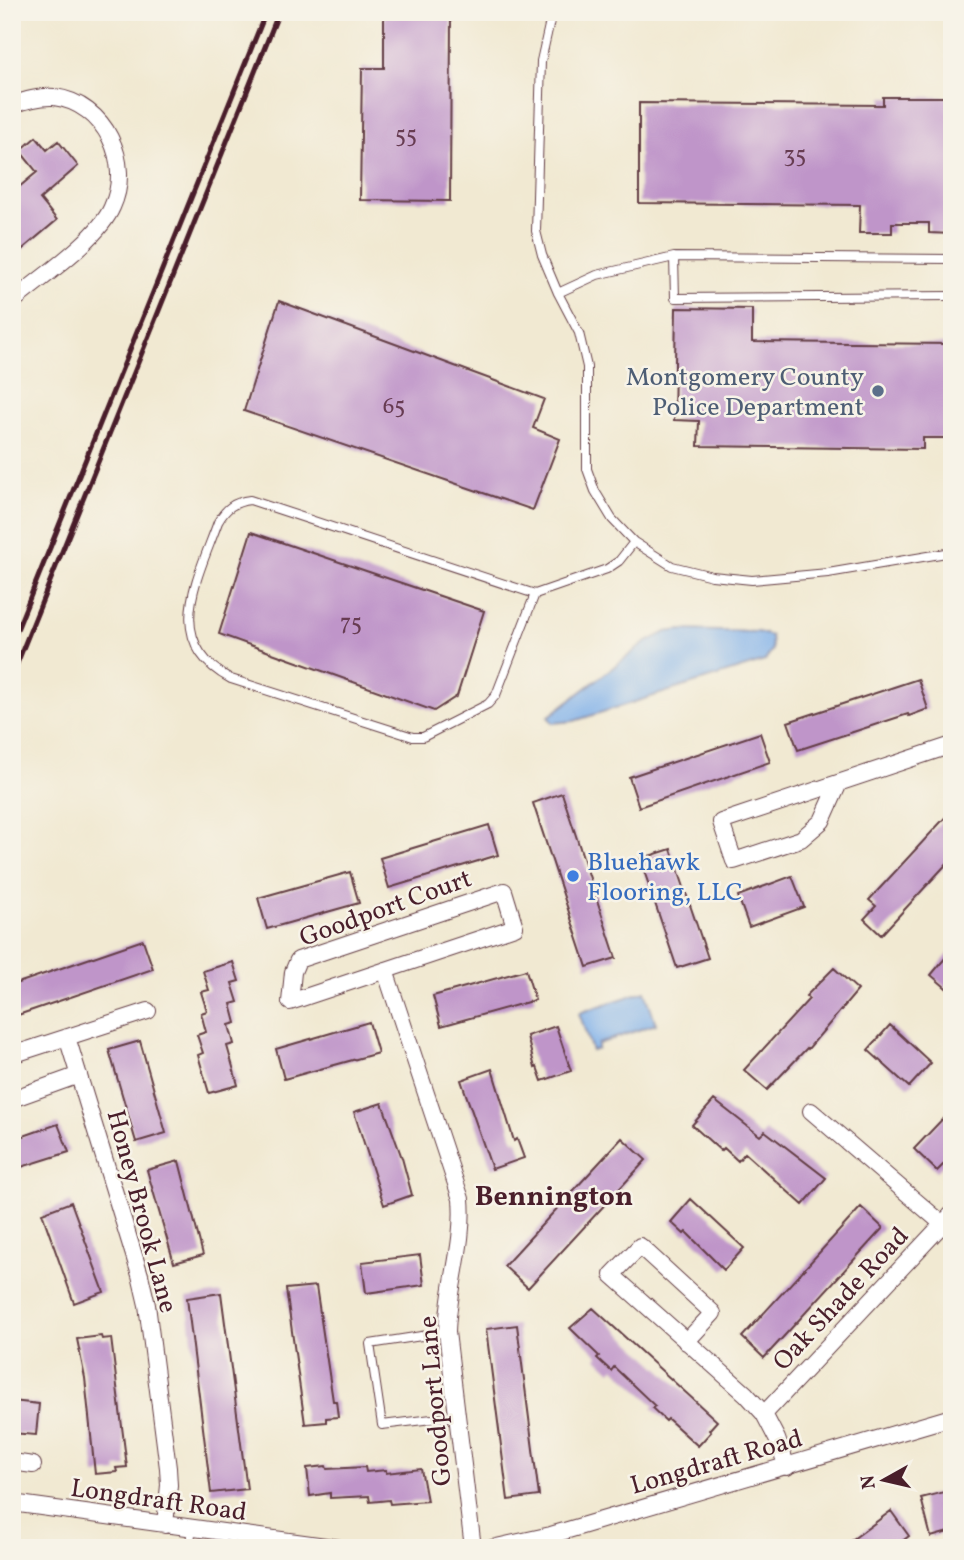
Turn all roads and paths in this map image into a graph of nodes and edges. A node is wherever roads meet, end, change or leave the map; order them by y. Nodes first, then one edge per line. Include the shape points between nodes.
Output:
1 (552, 12) edge
2 (12, 105) edge
3 (674, 257) junction
4 (952, 259) edge
5 (558, 292) junction
6 (952, 296) edge
7 (12, 302) edge
8 (634, 542) junction
9 (952, 552) edge
10 (535, 594) junction
11 (952, 745) edge
12 (839, 783) junction
13 (385, 970) junction
14 (148, 1011) dead end
15 (67, 1037) junction
16 (12, 1055) edge
17 (79, 1075) junction
18 (12, 1099) edge
19 (811, 1111) dead end
20 (949, 1223) edge
21 (447, 1332) junction
22 (686, 1342) junction
23 (764, 1414) junction
24 (457, 1416) junction
25 (952, 1417) edge
26 (12, 1462) edge
27 (33, 1465) dead end
28 (787, 1466) junction
29 (12, 1503) edge
30 (166, 1525) junction
31 (192, 1529) junction
32 (189, 1548) edge
33 (340, 1548) edge
34 (473, 1548) edge
35 (492, 1548) edge

1 - 5 lane via 541,61 536,231
2 - 7 street via 56,97 84,109 113,142 119,173 116,197 101,226
3 - 4 lane
3 - 5 lane via 597,275
3 - 6 lane via 675,298
5 - 8 lane via 579,333 587,368 587,469 612,519
8 - 9 lane via 672,566 752,580 828,573
8 - 10 lane via 607,569
10 - 10 lane via 250,500 238,501 218,522 189,605 189,621 194,644 215,671 231,679 423,737 488,704 496,695
11 - 12 street
12 - 12 street via 822,821 801,839 734,861 721,822
13 - 13 street, Goodport Court via 290,1002 298,960 504,891 515,927
13 - 21 street, Goodport Lane via 461,1199 463,1221
14 - 15 street
15 - 16 street
15 - 17 street, Honey Brook Lane
17 - 18 street
17 - 30 street, Honey Brook Lane via 147,1305 168,1468
19 - 20 street
20 - 23 street, Oak Shade Road
21 - 24 street, Goodport Lane
21 - 24 lane via 370,1343 382,1426
22 - 22 street via 612,1275 640,1246 713,1313
22 - 23 street
23 - 28 street
24 - 34 street, Goodport Lane
25 - 28 street, Longdraft Road
26 - 27 street
28 - 35 street, Longdraft Road
29 - 30 street, Longdraft Road
30 - 31 street, Longdraft Road
31 - 32 lane
31 - 33 street, Longdraft Road

